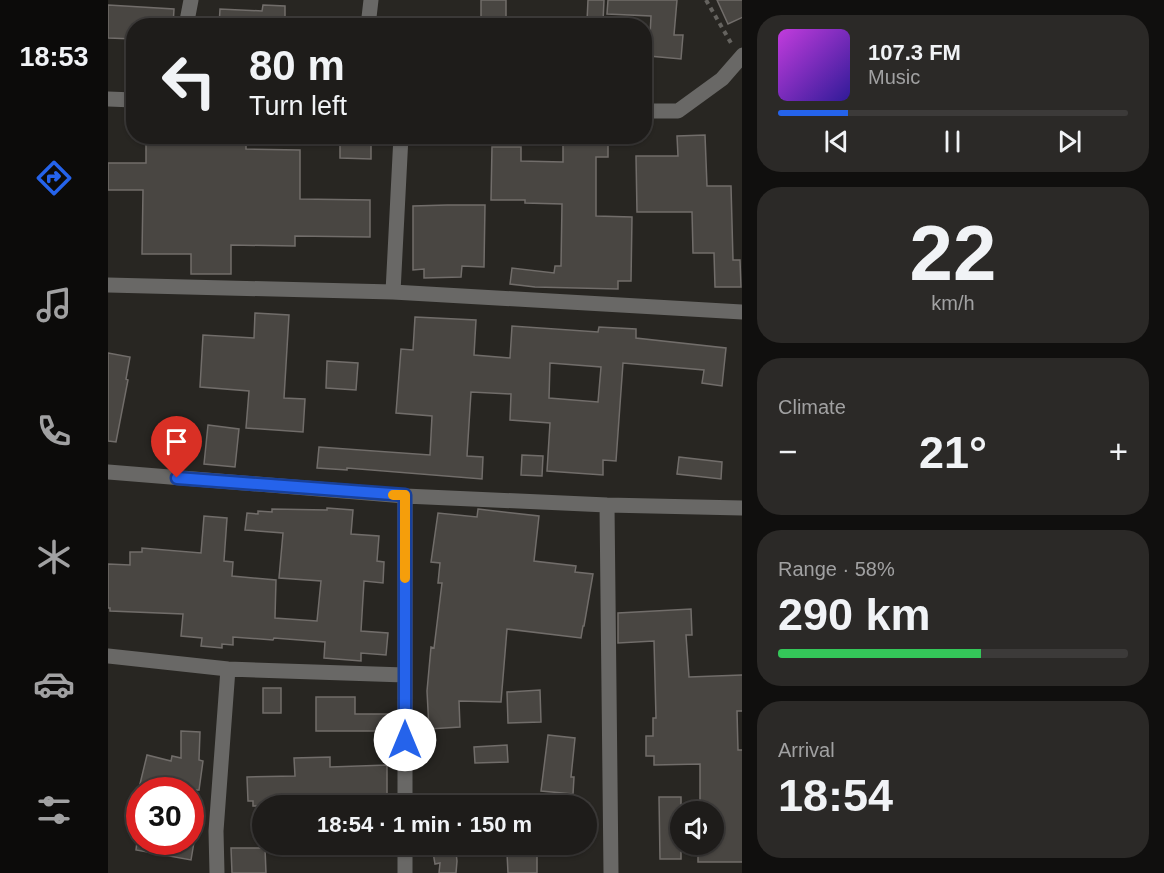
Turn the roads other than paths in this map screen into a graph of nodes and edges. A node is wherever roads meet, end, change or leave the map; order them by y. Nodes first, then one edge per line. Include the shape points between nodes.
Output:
1 (190, 0) edge
2 (371, 0) edge
3 (187, 18) edge
4 (369, 18) edge
5 (741, 56) edge
6 (108, 99) edge
7 (126, 100) edge
8 (652, 111) edge
9 (400, 144) edge
10 (108, 285) edge
11 (393, 292) junction
12 (742, 312) edge
13 (108, 472) edge
14 (405, 495) junction
15 (607, 505) junction
16 (742, 508) edge
17 (108, 656) edge
18 (228, 669) junction
19 (405, 675) junction
20 (405, 795) edge
21 (405, 855) edge
22 (217, 873) edge
23 (405, 873) edge
24 (611, 873) edge

1 - 3 street
2 - 4 street
5 - 8 street via 722,79 678,111
6 - 7 street
9 - 11 street
10 - 11 street
11 - 12 street
13 - 14 street
14 - 15 street
14 - 19 street
15 - 16 street
15 - 24 street
17 - 18 street
18 - 19 street
18 - 22 street via 216,831
19 - 20 street
21 - 23 street

